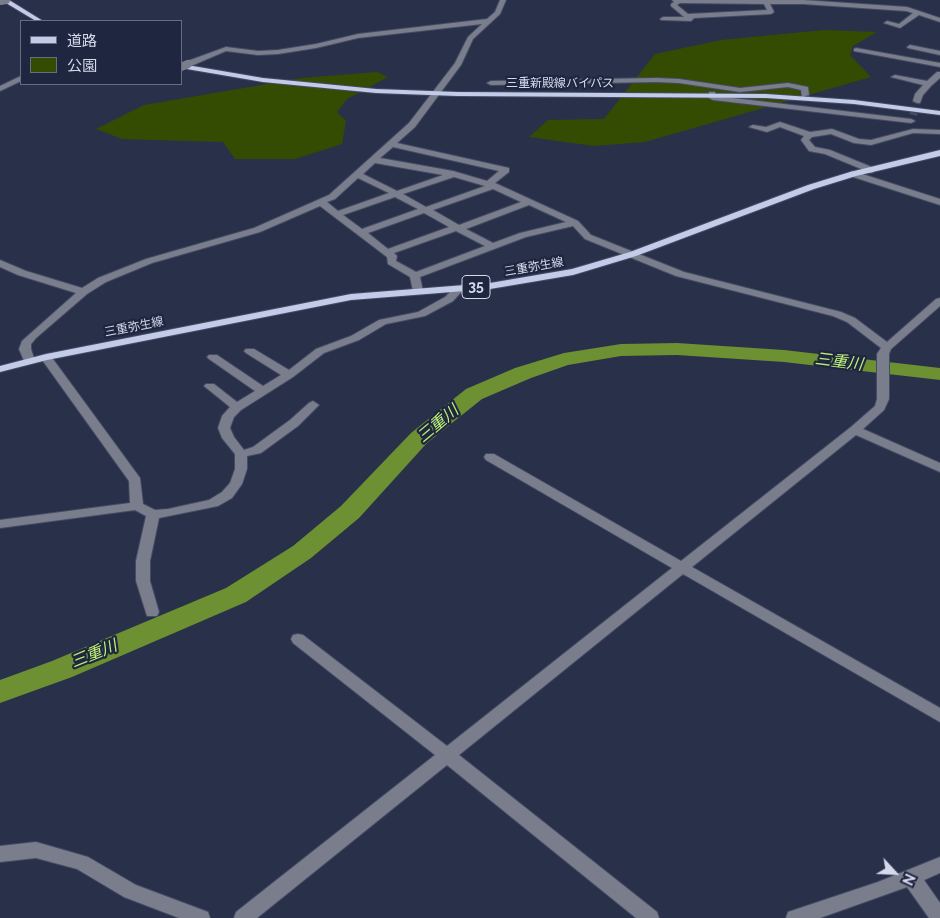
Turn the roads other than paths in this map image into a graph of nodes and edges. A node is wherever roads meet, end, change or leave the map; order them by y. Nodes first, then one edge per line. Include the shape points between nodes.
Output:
1 (5, 0) edge
2 (503, 0) edge
3 (0, 1) edge
4 (677, 1) edge
5 (791, 1) edge
6 (766, 3) junction
7 (810, 3) junction
8 (847, 3) edge
9 (814, 10) dead end
10 (940, 13) edge
11 (920, 14) junction
12 (690, 16) junction
13 (663, 19) dead end
14 (38, 20) edge
15 (940, 20) edge
16 (490, 21) junction
17 (887, 23) dead end
18 (910, 47) dead end
19 (919, 48) junction
20 (856, 50) dead end
21 (940, 53) edge
22 (904, 59) junction
23 (872, 61) dead end
24 (184, 65) edge
25 (940, 66) edge
26 (939, 75) edge
27 (894, 77) dead end
28 (20, 79) edge
29 (491, 83) dead end
30 (929, 84) junction
31 (940, 85) edge
32 (0, 89) edge
33 (435, 94) junction
34 (712, 94) junction
35 (916, 101) tunnel mouth
36 (805, 102) junction
37 (940, 113) edge
38 (940, 125) edge
39 (752, 126) dead end
40 (828, 126) junction
41 (940, 132) edge
42 (810, 135) junction
43 (391, 144) junction
44 (940, 153) edge
45 (374, 160) junction
46 (871, 170) junction
47 (453, 174) junction
48 (853, 174) junction
49 (357, 175) junction
50 (491, 185) junction
51 (396, 194) junction
52 (940, 202) edge
53 (322, 203) junction
54 (527, 203) junction
55 (426, 210) junction
56 (337, 214) junction
57 (574, 224) junction
58 (458, 228) junction
59 (362, 232) junction
60 (493, 246) junction
61 (388, 252) junction
62 (633, 254) junction
63 (0, 262) edge
64 (415, 276) junction
65 (458, 289) junction
66 (418, 291) junction
67 (83, 292) junction
68 (940, 301) edge
69 (885, 350) junction
70 (250, 352) dead end
71 (46, 357) junction
72 (213, 357) dead end
73 (29, 360) junction
74 (0, 369) edge
75 (289, 375) junction
76 (210, 386) dead end
77 (262, 391) junction
78 (313, 404) dead end
79 (237, 407) junction
80 (855, 430) junction
81 (241, 454) junction
82 (490, 456) dead end
83 (940, 468) edge
84 (137, 506) junction
85 (153, 514) junction
86 (0, 524) edge
87 (683, 566) junction
88 (152, 612) dead end
89 (298, 639) dead end
90 (940, 716) edge
91 (447, 755) junction
92 (0, 854) edge
93 (940, 864) edge
94 (911, 876) junction
95 (201, 918) edge
96 (244, 918) edge
97 (650, 918) edge
98 (795, 918) edge
99 (940, 918) edge

1 - 3 street, bridge
1 - 14 main road
2 - 16 street via 498,13
4 - 6 street
4 - 12 street via 673,5
5 - 6 street
5 - 7 street
6 - 12 street via 771,12
7 - 8 street
7 - 9 street
8 - 11 street
10 - 11 street
11 - 15 street
11 - 17 street via 901,26
12 - 13 street via 691,19
16 - 24 street via 358,36 278,52 226,49
16 - 33 street via 470,38 458,63
18 - 19 street
19 - 21 street
19 - 22 street
20 - 22 street
22 - 25 street
23 - 26 street
24 - 33 main road, 三重新殿線バイパス via 327,87
26 - 30 street
27 - 30 street
28 - 32 street
29 - 36 street via 656,80 740,90 788,85 805,89
30 - 31 street
30 - 35 street
33 - 34 main road, 三重新殿線バイパス
33 - 43 street via 412,125
34 - 36 street via 714,98
34 - 37 main road, 三重新殿線バイパス via 804,98
36 - 38 street
36 - 40 street
39 - 42 street via 767,130 780,124
40 - 41 street via 857,141 871,143 913,131
40 - 42 street
42 - 46 street via 805,140 812,149
43 - 45 street
43 - 50 street via 506,170
44 - 46 main road, 三重弥生線 / 35
45 - 47 street
45 - 49 street
46 - 48 main road, 三重弥生線 / 35
47 - 50 street
47 - 51 street
48 - 52 street
48 - 62 main road, 三重弥生線 / 35
49 - 51 street
49 - 53 street
50 - 54 street
50 - 55 street
51 - 55 street
51 - 56 street
53 - 56 street
53 - 67 street via 257,230 132,266
54 - 57 street
54 - 58 street
55 - 58 street
55 - 59 street
56 - 59 street
57 - 60 street via 536,231
57 - 62 street via 588,237
58 - 60 street
58 - 61 street
59 - 61 street
60 - 64 street
61 - 64 street via 392,262
62 - 65 main road, 三重弥生線 / 35 via 551,277
62 - 69 street via 680,274 837,314 851,320
63 - 67 street via 22,273
64 - 66 street
65 - 66 main road, 三重弥生線 / 35
65 - 75 street via 449,299 421,314 383,322 320,352
66 - 71 main road, 三重弥生線 / 35 via 352,297
67 - 73 street via 26,343
68 - 69 street
69 - 80 street via 883,399 880,407
70 - 75 street
71 - 73 main road, 三重弥生線 / 35
71 - 84 street via 135,481
72 - 77 street
73 - 74 main road, 三重弥生線 / 35
75 - 77 street
76 - 79 street
77 - 79 street
78 - 81 street via 294,423 257,450
79 - 81 street via 228,416 224,428
80 - 83 street
80 - 87 street
81 - 85 street via 236,484 227,495 213,503
82 - 87 street
84 - 85 street
84 - 86 street
85 - 88 street via 143,561 143,581
87 - 90 street
87 - 91 street
89 - 91 street
91 - 96 street
91 - 97 street
92 - 95 street via 36,850 82,862 130,891
93 - 94 street
94 - 98 street
94 - 99 street

